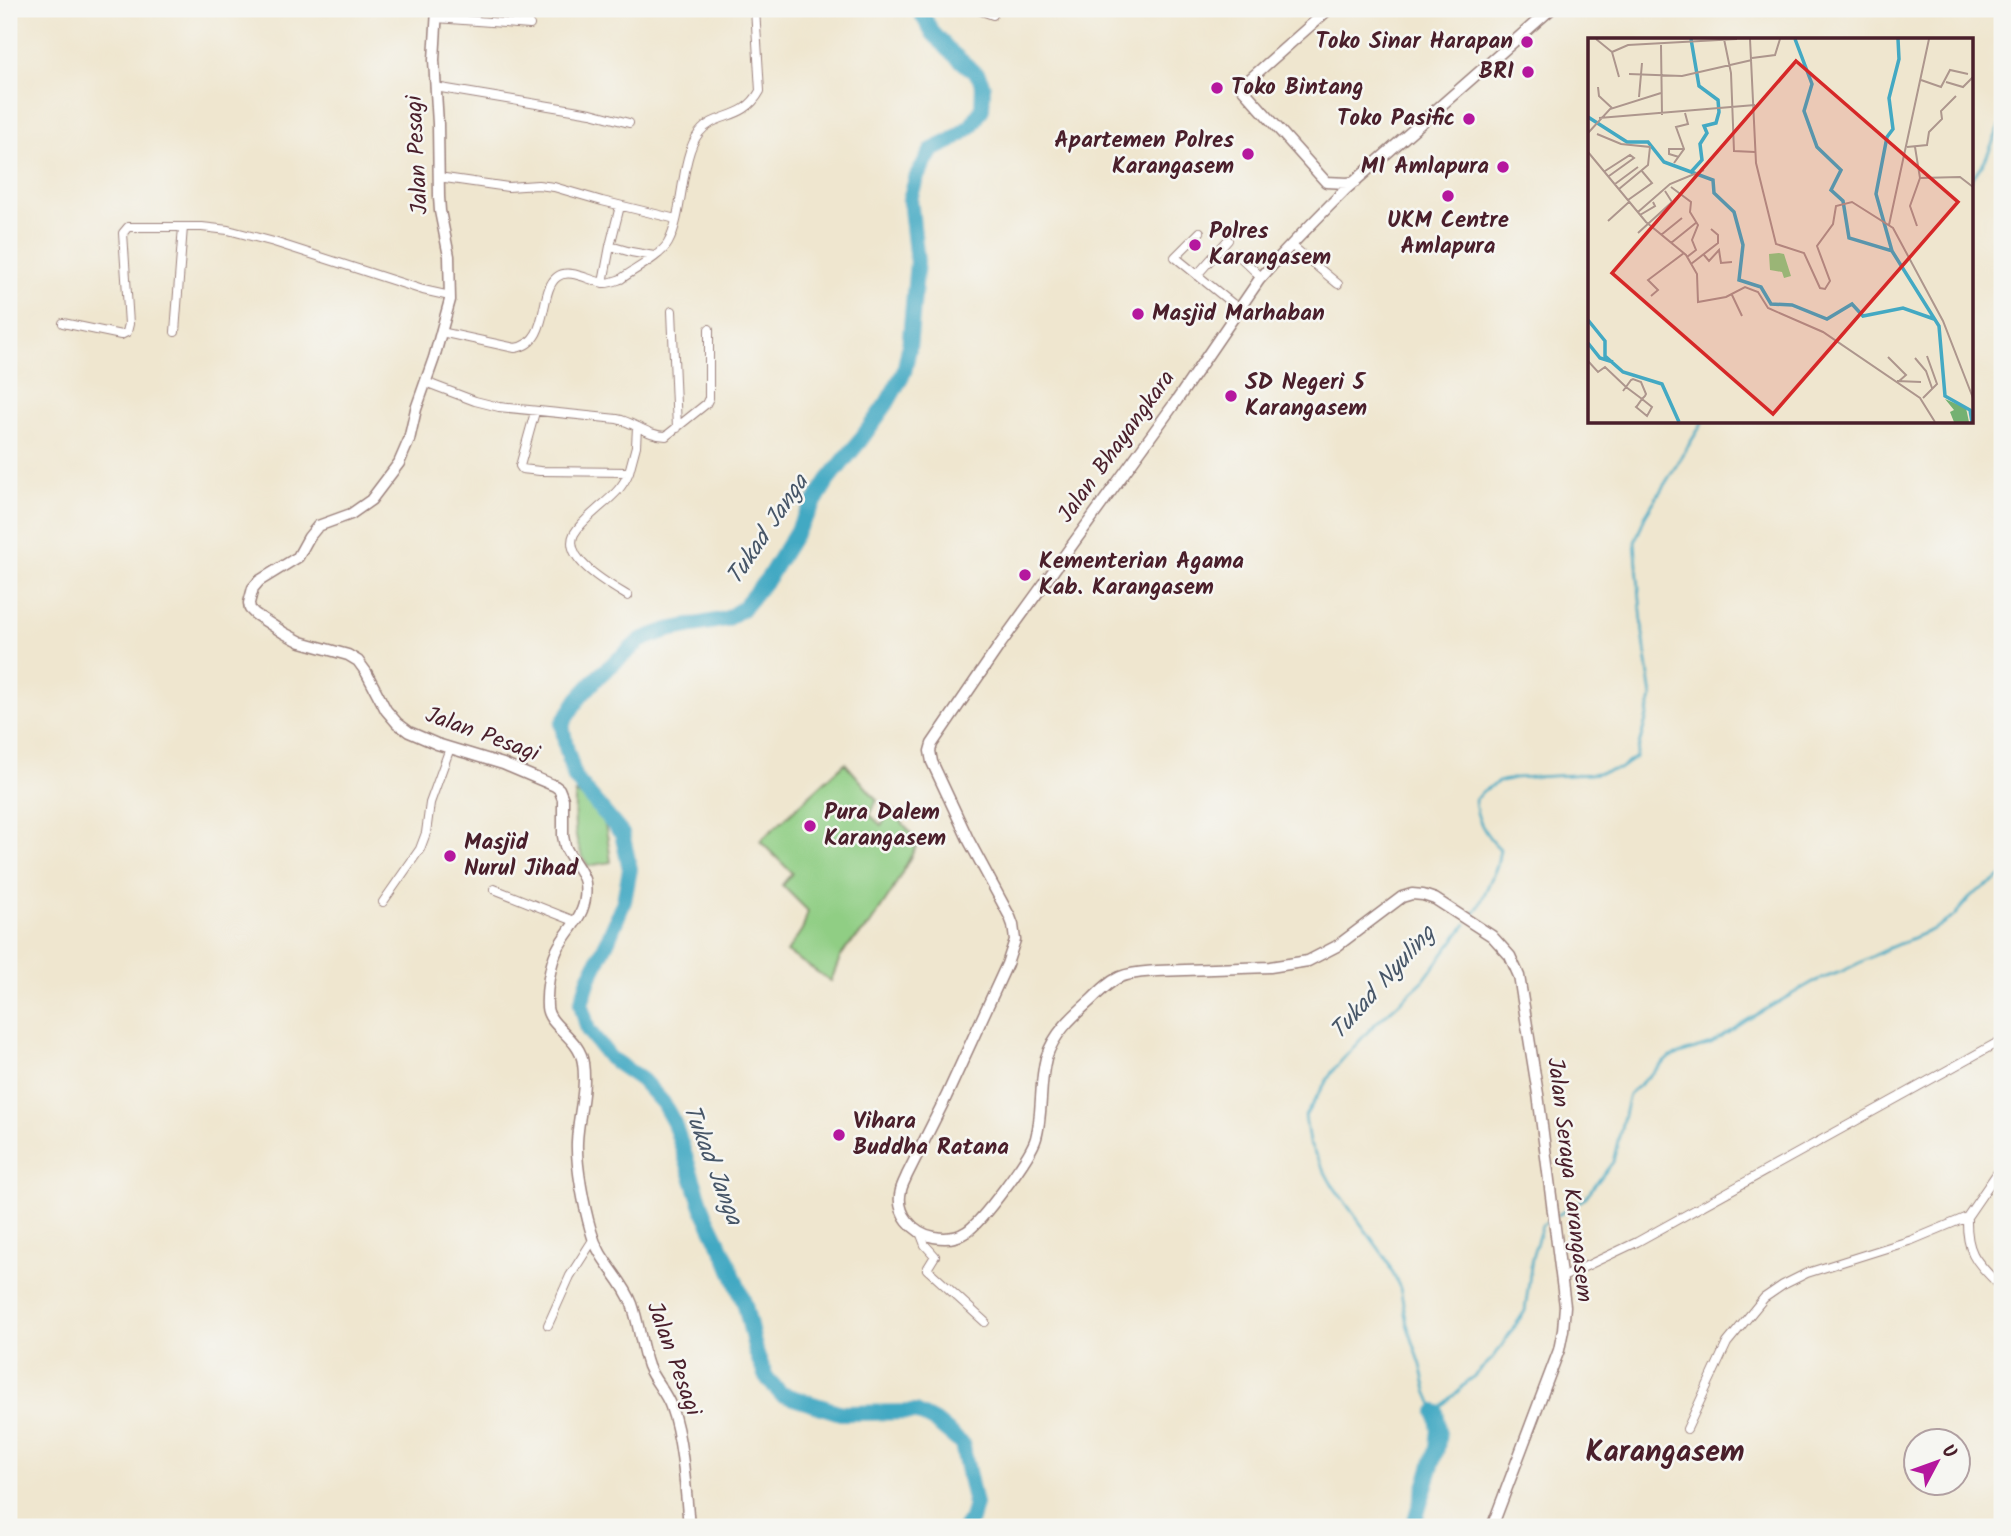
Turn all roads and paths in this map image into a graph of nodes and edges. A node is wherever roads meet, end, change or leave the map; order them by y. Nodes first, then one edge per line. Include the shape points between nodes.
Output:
1 (755, 9) edge
2 (976, 9) edge
3 (1329, 9) edge
4 (1551, 9) edge
5 (437, 13) edge
6 (993, 15) dead end
7 (530, 25) dead end
8 (435, 87) junction
9 (629, 123) dead end
10 (438, 177) junction
11 (1326, 182) junction
12 (1355, 182) junction
13 (1332, 204) junction
14 (620, 206) junction
15 (676, 219) junction
16 (183, 227) junction
17 (1200, 232) dead end
18 (1228, 240) dead end
19 (1291, 245) junction
20 (610, 246) junction
21 (1236, 253) dead end
22 (654, 256) junction
23 (1197, 275) junction
24 (1262, 278) junction
25 (603, 283) junction
26 (1338, 284) dead end
27 (450, 296) junction
28 (1239, 309) junction
29 (672, 311) dead end
30 (63, 323) dead end
31 (709, 329) dead end
32 (175, 332) dead end
33 (441, 332) junction
34 (425, 382) junction
35 (535, 412) junction
36 (638, 426) junction
37 (677, 428) junction
38 (629, 472) junction
39 (628, 596) dead end
40 (450, 748) junction
41 (494, 890) dead end
42 (383, 902) dead end
43 (577, 922) junction
44 (2002, 1040) edge
45 (2002, 1166) edge
46 (1967, 1217) junction
47 (920, 1232) junction
48 (593, 1240) junction
49 (1563, 1277) junction
50 (2002, 1288) edge
51 (985, 1322) dead end
52 (548, 1325) dead end
53 (1687, 1429) dead end
54 (689, 1527) edge
55 (1492, 1527) edge

1 - 15 street via 760,91 739,113 698,133
2 - 6 street
3 - 11 street via 1241,87
4 - 12 street, Jalan Bhayangkara
5 - 7 street
5 - 8 street, Jalan Pesagi
8 - 9 street
8 - 10 street, Jalan Pesagi
10 - 14 street via 497,186 554,187
10 - 27 street, Jalan Pesagi
11 - 12 street
11 - 13 street
12 - 13 street, Jalan Bhayangkara
13 - 19 street, Jalan Bhayangkara
14 - 15 street
14 - 20 street
15 - 22 street via 668,243
16 - 27 street via 228,230
16 - 30 street via 135,227 123,233 127,332 121,335
16 - 32 street
17 - 23 street via 1175,257
18 - 23 street
19 - 24 street, Jalan Bhayangkara
19 - 26 street
20 - 22 street
20 - 25 street
21 - 24 street
22 - 25 street via 621,279
23 - 28 street
24 - 28 street, Jalan Bhayangkara
25 - 33 street via 568,274 558,276 539,329 522,347
27 - 33 street, Jalan Pesagi
28 - 47 street, Jalan Bhayangkara via 931,747 932,762 1013,925 1015,940 901,1191 902,1212
29 - 37 street
31 - 37 street via 709,398
33 - 34 street, Jalan Pesagi
34 - 35 street via 475,401
34 - 40 street, Jalan Pesagi via 405,453 381,489 359,510 318,526 298,557 259,581 249,603 255,614 284,634 358,661 397,723
35 - 36 street via 617,419
35 - 38 street via 522,469
36 - 37 street via 662,436
36 - 38 street
38 - 39 street via 619,491 578,529 572,543 588,568
40 - 42 street via 431,798 420,849
40 - 43 street, Jalan Pesagi via 515,768 559,789 565,846 585,884
41 - 43 street
43 - 48 street, Jalan Pesagi via 556,951 547,1010 576,1044 584,1064 577,1144
44 - 49 street via 1637,1242
45 - 46 street
46 - 50 street via 1968,1245
46 - 53 street via 1808,1273 1764,1298 1727,1343
47 - 49 street, Jalan Seraya Karangasem via 943,1238 960,1235 985,1214 1034,1142 1046,1058 1056,1036 1110,983 1137,972 1296,964 1322,955 1402,897 1417,894 1435,899 1479,927 1502,946 1519,976
47 - 51 street via 935,1256 927,1269
48 - 52 street
48 - 54 street, Jalan Pesagi via 632,1305 649,1367 672,1409
49 - 55 street, Jalan Seraya Karangasem via 1565,1306 1559,1350

